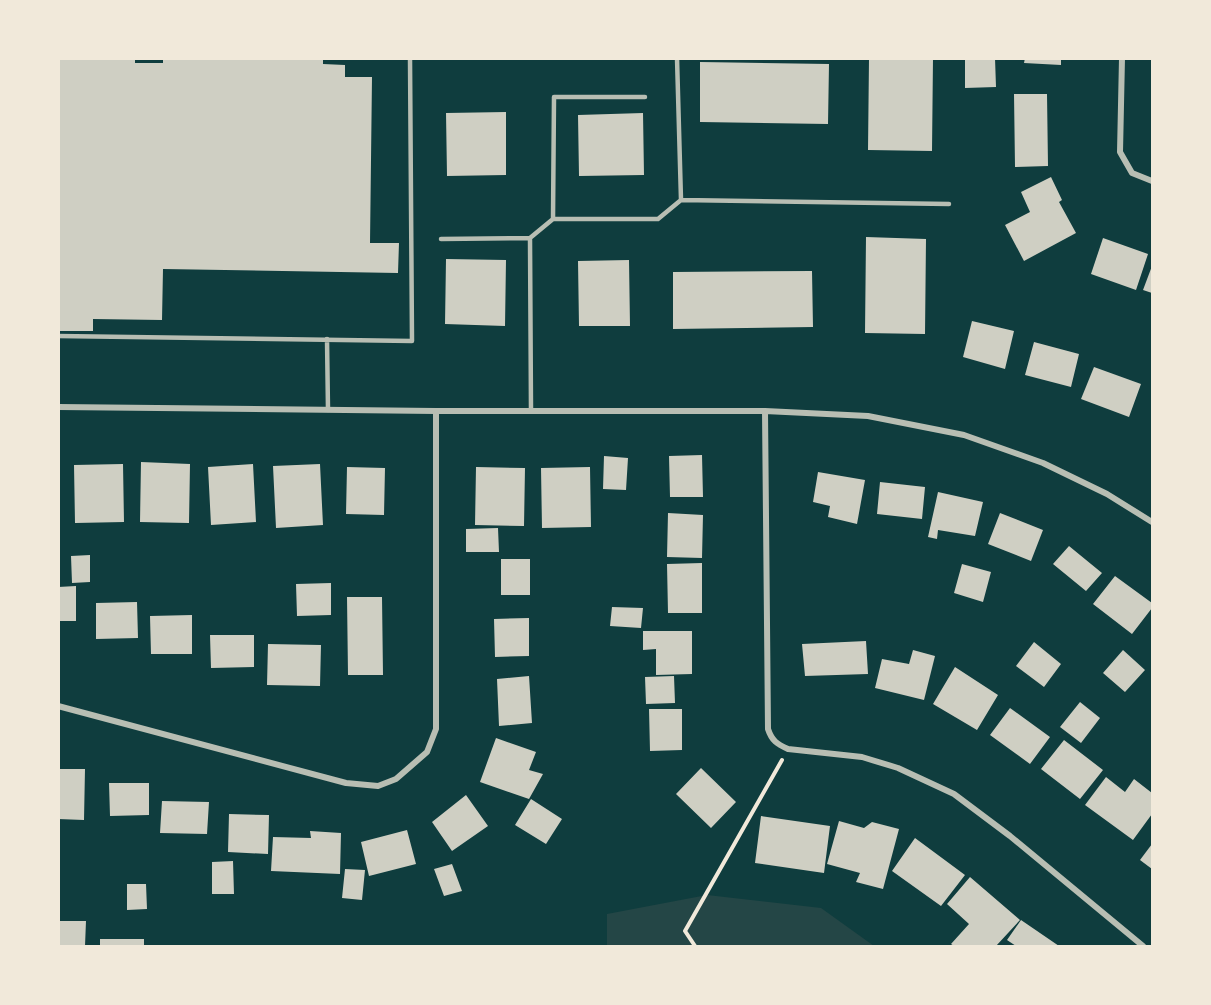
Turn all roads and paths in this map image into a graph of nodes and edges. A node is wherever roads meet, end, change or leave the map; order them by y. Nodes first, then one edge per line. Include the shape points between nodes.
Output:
1 (410, 58) edge
2 (677, 58) edge
3 (1122, 58) edge
4 (645, 97) dead end
5 (1152, 181) edge
6 (681, 200) junction
7 (949, 204) dead end
8 (553, 219) junction
9 (530, 238) junction
10 (441, 239) dead end
11 (58, 336) edge
12 (327, 339) junction
13 (58, 407) edge
14 (328, 410) junction
15 (436, 411) junction
16 (531, 411) junction
17 (765, 411) junction
18 (1152, 522) edge
19 (58, 706) edge
20 (788, 749) junction
21 (695, 946) edge
22 (1143, 946) edge

1 - 12 lane via 412,341
2 - 6 lane
3 - 5 street via 1120,152 1132,173
4 - 8 lane via 554,97
6 - 7 lane
6 - 8 lane via 658,219
8 - 9 lane
9 - 10 lane
9 - 16 lane
11 - 12 lane
12 - 14 lane
13 - 14 street
14 - 15 street
15 - 16 street
15 - 19 street via 436,729 427,752 406,772 378,786 346,783
16 - 17 street
17 - 18 street via 868,416 964,435 1043,463 1107,494
17 - 20 street via 768,729 770,737
20 - 21 path via 685,931
20 - 22 street via 862,757 898,768 954,794

